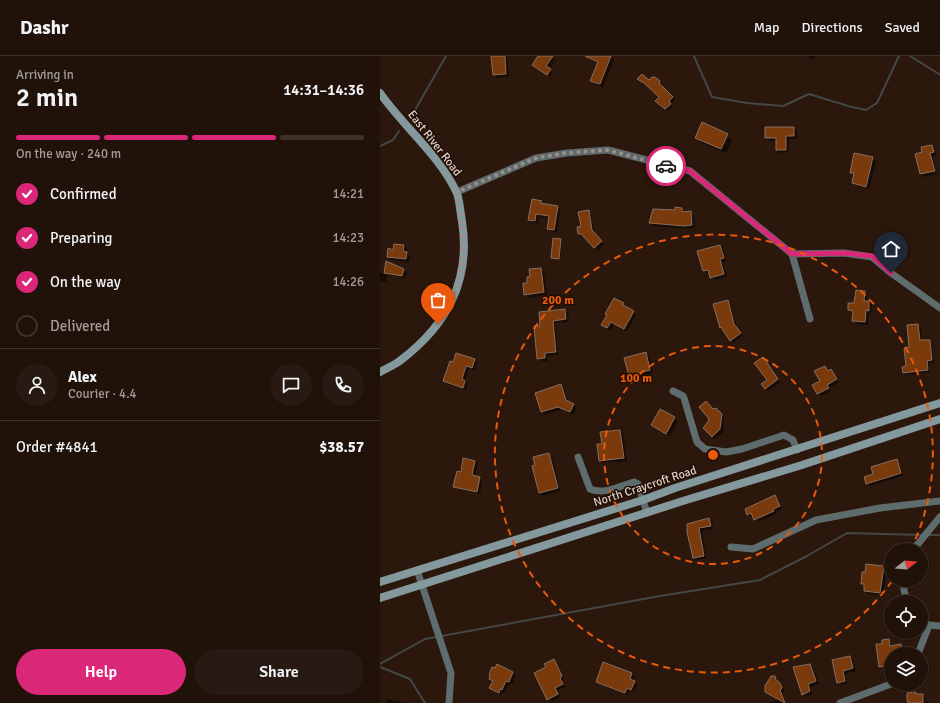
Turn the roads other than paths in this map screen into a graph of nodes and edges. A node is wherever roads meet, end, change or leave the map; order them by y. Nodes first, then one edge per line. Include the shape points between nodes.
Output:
1 (380, 93) edge
2 (457, 192) junction
3 (792, 254) junction
4 (940, 308) edge
5 (810, 319) dead end
6 (380, 372) edge
7 (673, 391) dead end
8 (940, 403) edge
9 (940, 419) edge
10 (797, 450) junction
11 (578, 457) dead end
12 (643, 500) junction
13 (940, 501) edge
14 (647, 513) junction
15 (940, 517) edge
16 (919, 543) edge
17 (731, 547) dead end
18 (417, 570) junction
19 (380, 582) edge
20 (422, 584) junction
21 (380, 598) edge
22 (929, 625) joint
23 (940, 626) edge
24 (921, 647) edge
25 (884, 687) edge
26 (449, 703) edge
27 (840, 703) edge

1 - 2 main road, East River Road via 438,162
2 - 3 street via 536,158 608,150 690,171
2 - 6 main road, East River Road via 463,255 461,276 454,297 428,336 400,361
3 - 4 street via 844,253 872,256
3 - 5 street
7 - 10 street via 683,396 696,442 705,449 726,452 784,435 793,440
8 - 10 main road, North Craycroft Road
9 - 14 main road
10 - 12 main road, North Craycroft Road
11 - 12 street via 590,489 596,492 605,491 634,482 638,484
12 - 14 street
12 - 18 main road, North Craycroft Road
13 - 17 street via 880,508 816,520 752,549
14 - 20 main road
15 - 16 street
18 - 19 main road, North Craycroft Road
18 - 20 street
20 - 21 main road
20 - 26 street via 451,673
22 - 23 street
22 - 24 street
25 - 27 street

